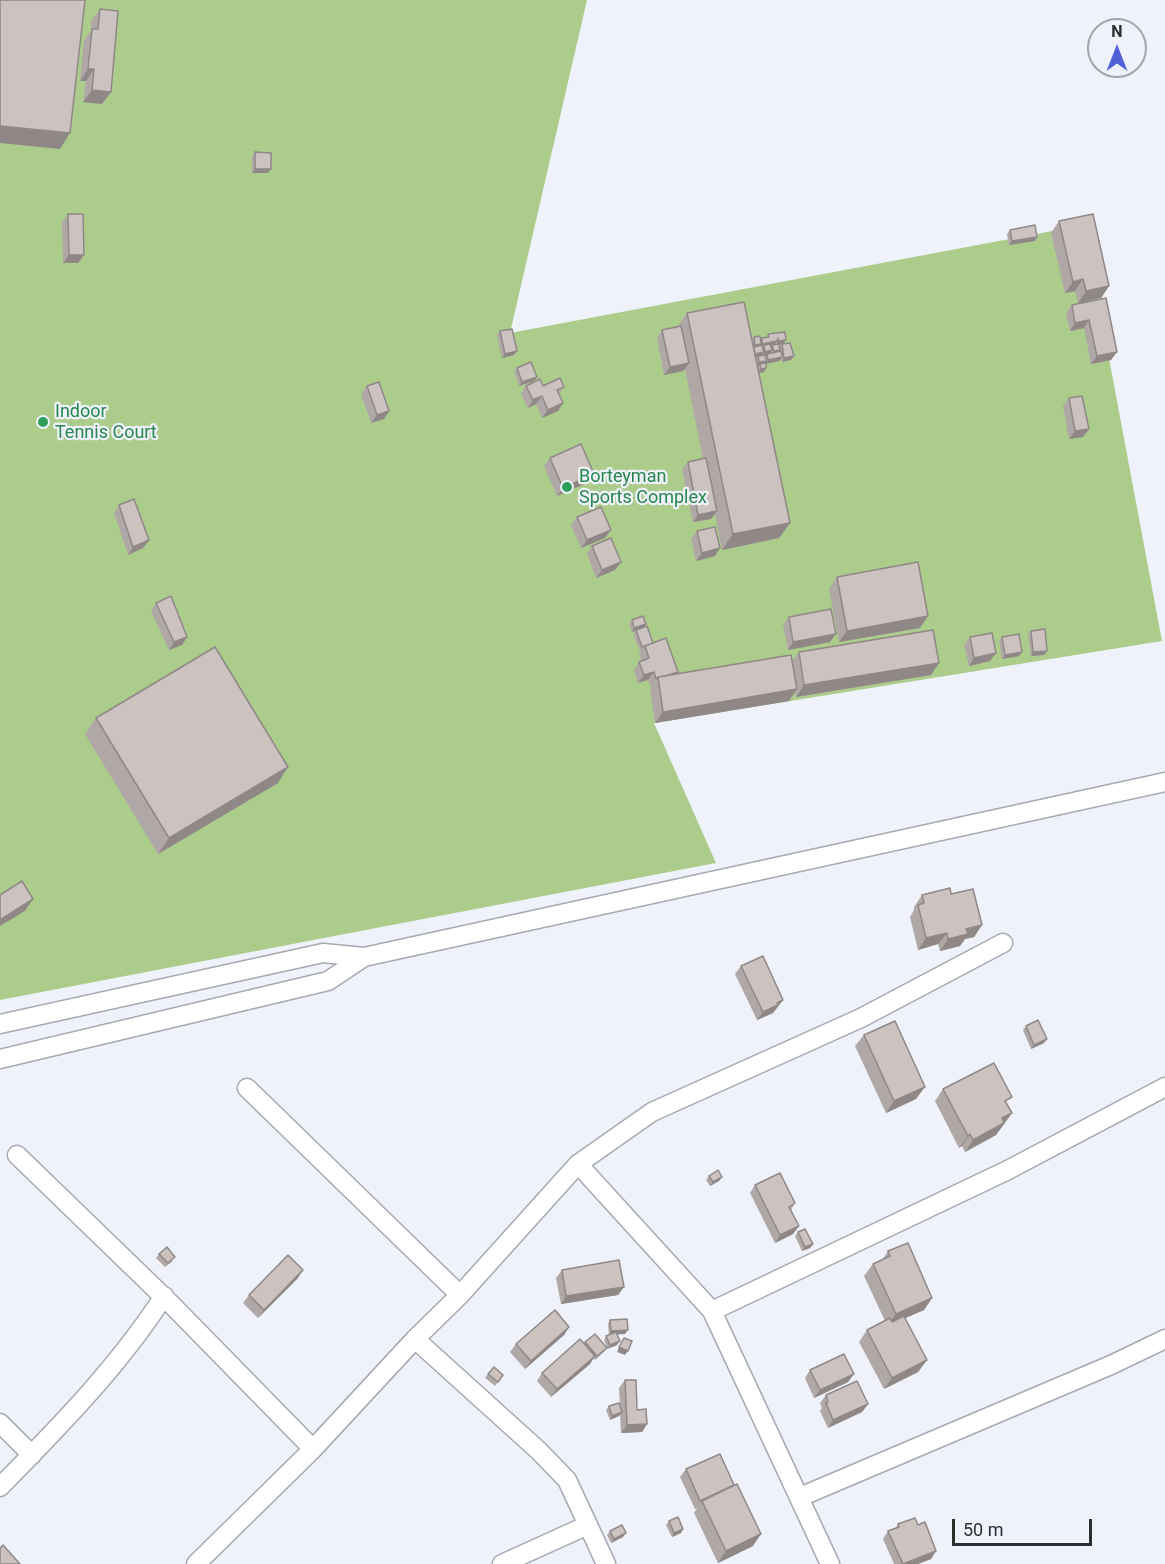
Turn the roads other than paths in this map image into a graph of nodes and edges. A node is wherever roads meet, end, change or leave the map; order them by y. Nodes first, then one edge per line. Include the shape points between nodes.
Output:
1 (1165, 782) edge
2 (1003, 943) dead end
3 (364, 957) junction
4 (0, 1024) edge
5 (0, 1059) edge
6 (1165, 1087) edge
7 (247, 1088) dead end
8 (17, 1155) dead end
9 (578, 1164) junction
10 (460, 1295) junction
11 (164, 1296) junction
12 (712, 1311) junction
13 (415, 1339) junction
14 (1165, 1339) edge
15 (0, 1423) edge
16 (313, 1449) junction
17 (32, 1455) junction
18 (0, 1486) edge
19 (800, 1497) junction
20 (588, 1525) junction
21 (196, 1564) edge
22 (502, 1564) edge
23 (606, 1564) edge
24 (830, 1564) edge

1 - 3 street
2 - 9 street via 861,1018 652,1112
3 - 4 street via 323,953
3 - 5 street via 328,981
6 - 12 street via 1008,1170
7 - 10 street
8 - 11 street
9 - 10 street
9 - 12 street
10 - 13 street
11 - 16 street
11 - 17 street via 99,1383
12 - 19 street
13 - 16 street
13 - 20 street via 567,1480
14 - 19 street
15 - 17 street
16 - 21 street
17 - 18 street
19 - 24 street
20 - 22 street
20 - 23 street

